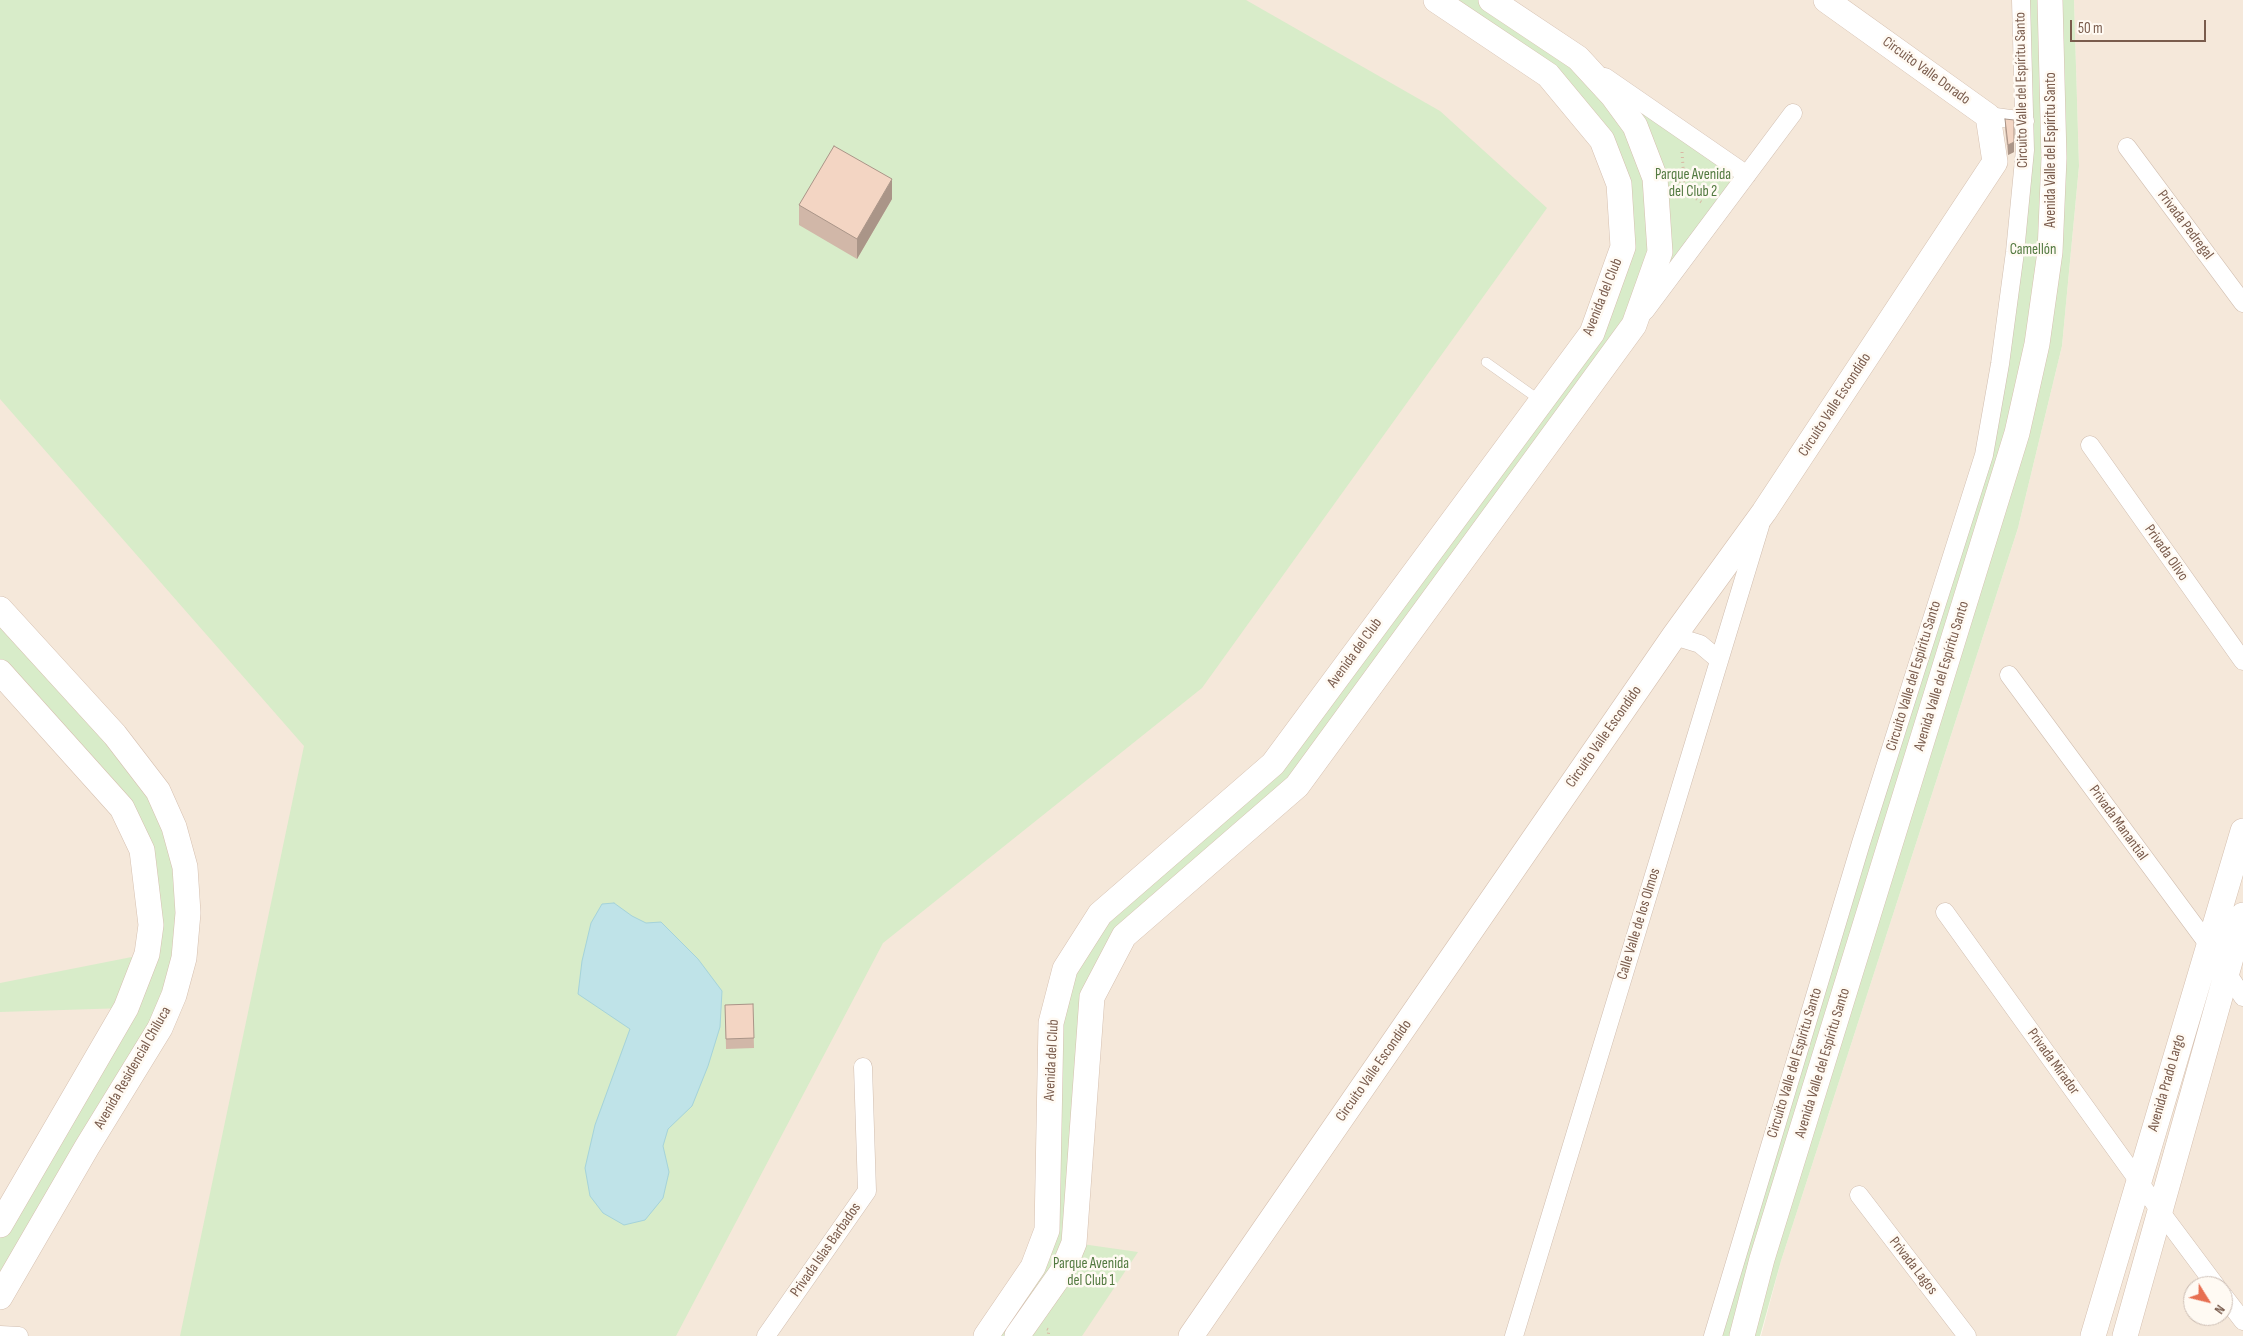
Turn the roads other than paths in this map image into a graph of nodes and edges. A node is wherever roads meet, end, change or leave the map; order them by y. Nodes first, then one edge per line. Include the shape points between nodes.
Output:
1 (1436, 0) edge
2 (1491, 0) edge
3 (2021, 0) edge
4 (2050, 0) edge
5 (1831, 2) edge
6 (1578, 58) junction
7 (1793, 113) dead end
8 (1988, 116) junction
9 (2025, 121) junction
10 (2127, 147) dead end
11 (2025, 150) junction
12 (1995, 162) junction
13 (1747, 175) junction
14 (2243, 303) edge
15 (1634, 326) junction
16 (1592, 333) junction
17 (1617, 349) junction
18 (1486, 362) dead end
19 (1541, 401) junction
20 (2090, 445) dead end
21 (1764, 512) junction
22 (0, 609) edge
23 (1674, 636) junction
24 (1719, 660) junction
25 (2243, 661) edge
26 (0, 672) edge
27 (2009, 675) dead end
28 (2243, 832) edge
29 (1945, 912) dead end
30 (2243, 915) edge
31 (2208, 944) junction
32 (2226, 973) junction
33 (2243, 996) edge
34 (863, 1067) dead end
35 (2138, 1182) junction
36 (1859, 1195) dead end
37 (2160, 1211) junction
38 (0, 1225) edge
39 (2209, 1276) edge
40 (1014, 1295) junction
41 (0, 1297) edge
42 (1036, 1308) junction
43 (2233, 1308) edge
44 (2243, 1321) edge
45 (0, 1335) edge
46 (20, 1336) edge
47 (766, 1336) edge
48 (986, 1336) edge
49 (1017, 1336) edge
50 (1191, 1336) edge
51 (1514, 1336) edge
52 (1713, 1336) edge
53 (1742, 1336) edge
54 (1967, 1336) edge
55 (2093, 1336) edge
56 (2125, 1336) edge

1 - 16 street, Avenida del Club via 1548,75 1602,140 1619,184 1623,247
2 - 6 street
3 - 9 street, Circuito Valle del Espíritu Santo
4 - 53 street, Avenida Valle del Espíritu Santo via 2054,158 2050,252 2037,344 2017,433 1765,1250
5 - 8 street, Circuito Valle Dorado
6 - 13 street
6 - 15 street via 1635,126 1655,178 1660,252
7 - 13 street
8 - 9 street, Circuito Valle Dorado
8 - 12 street
9 - 11 street, Circuito Valle del Espíritu Santo
10 - 14 street, Privada Pedregal
11 - 12 street
11 - 52 street, Circuito Valle del Espíritu Santo via 2014,262 1984,455 1861,843
12 - 21 street, Circuito Valle Escondido
13 - 15 street
15 - 17 street
16 - 17 street
16 - 19 street, Avenida del Club
17 - 42 street via 1297,786 1124,936 1092,997 1074,1243 1062,1272
18 - 19 lane
19 - 40 street, Avenida del Club via 1273,764 1100,914 1065,969 1052,1023 1047,1230 1033,1267
20 - 25 street, Privada Olivo
21 - 23 street, Circuito Valle Escondido
21 - 24 street, Calle Valle de los Olmos
22 - 41 street, Avenida Residencial Chiluca via 115,735 158,791 186,866 188,913 184,958 174,995 160,1028
23 - 24 street via 1700,644
23 - 50 street, Circuito Valle Escondido
24 - 51 street, Calle Valle de los Olmos
26 - 38 street via 122,808 142,850 151,925 147,954 126,1008
27 - 31 street, Privada Manantial
28 - 31 street, Avenida Prado Largo
29 - 35 street, Privada Mirador
30 - 32 street, Avenida Prado Largo
31 - 32 street, Privada Manantial
31 - 35 street, Avenida Prado Largo
32 - 33 street, Privada Manantial
32 - 37 street, Avenida Prado Largo
34 - 47 street, Privada Islas Barbados via 867,1191
35 - 37 street, Privada Mirador
35 - 55 street, Avenida Prado Largo
36 - 54 street, Privada Lagos
37 - 39 street, Privada Mirador
37 - 56 street, Avenida Prado Largo
40 - 42 street
40 - 48 street, Avenida del Club
42 - 49 street
43 - 44 street
45 - 46 street

